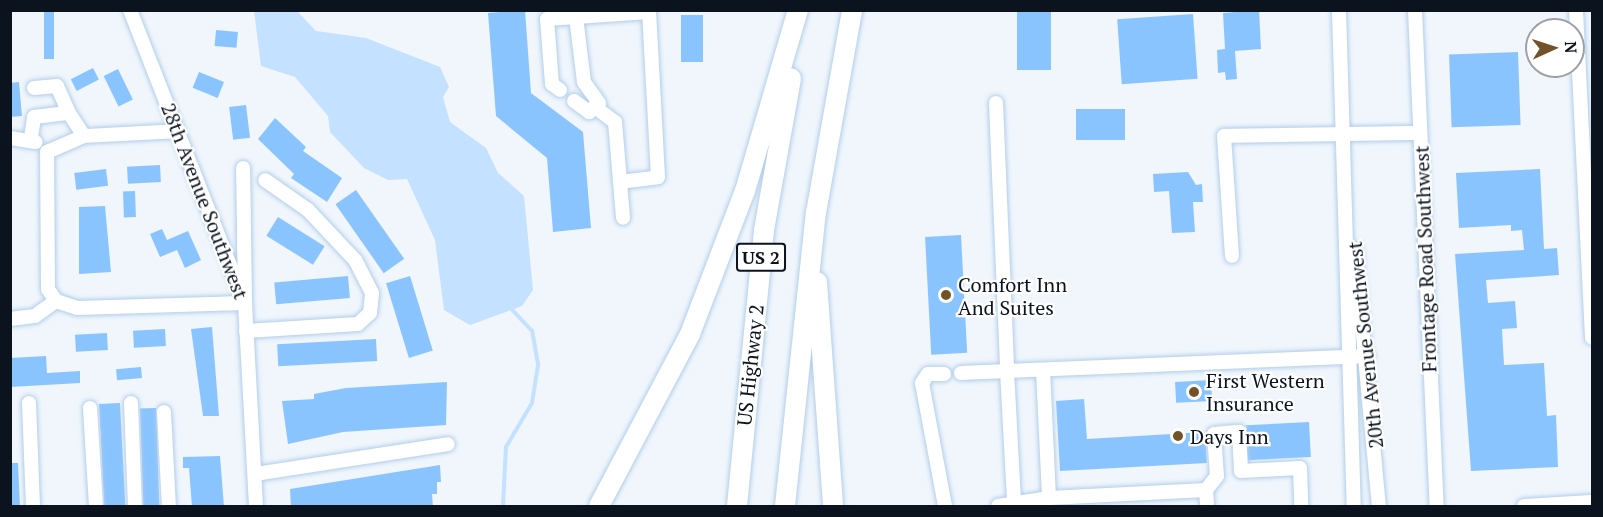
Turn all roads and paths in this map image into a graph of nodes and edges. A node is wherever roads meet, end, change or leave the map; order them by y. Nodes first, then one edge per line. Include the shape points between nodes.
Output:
1 (130, 10) edge
2 (798, 10) edge
3 (804, 10) edge
4 (852, 10) edge
5 (1339, 10) edge
6 (1415, 10) edge
7 (1576, 10) edge
8 (649, 11) edge
9 (576, 17) junction
10 (34, 88) dead end
11 (560, 90) dead end
12 (574, 101) dead end
13 (996, 103) dead end
14 (595, 107) junction
15 (69, 113) junction
16 (178, 131) junction
17 (1420, 133) junction
18 (84, 136) junction
19 (1346, 136) junction
20 (31, 137) junction
21 (10, 138) edge
22 (50, 149) junction
23 (243, 168) dead end
24 (824, 170) junction
25 (265, 180) dead end
26 (620, 183) junction
27 (1347, 184) junction
28 (623, 218) dead end
29 (1232, 256) dead end
30 (56, 301) junction
31 (245, 303) junction
32 (10, 319) edge
33 (246, 330) junction
34 (1593, 338) edge
35 (1368, 356) junction
36 (1349, 358) junction
37 (1043, 370) junction
38 (1007, 371) junction
39 (961, 373) dead end
40 (944, 374) dead end
41 (29, 403) dead end
42 (131, 403) dead end
43 (90, 408) dead end
44 (164, 412) dead end
45 (448, 444) dead end
46 (255, 474) junction
47 (1206, 490) junction
48 (1049, 498) junction
49 (1014, 502) junction
50 (1593, 502) edge
51 (33, 507) edge
52 (96, 507) edge
53 (135, 507) edge
54 (169, 507) edge
55 (256, 507) edge
56 (599, 507) edge
57 (737, 507) edge
58 (784, 507) edge
59 (832, 507) edge
60 (945, 507) edge
61 (998, 507) edge
62 (1207, 507) edge
63 (1301, 507) edge
64 (1354, 507) edge
65 (1380, 507) edge
66 (1437, 507) edge
67 (1524, 507) edge

1 - 16 street, 28th Avenue Southwest
2 - 56 highway via 745,191 690,334
3 - 57 highway, US Highway 2 / US 2 via 764,230
4 - 24 highway, US 2
5 - 19 street, 20th Avenue Southwest
6 - 17 street, Frontage Road Southwest
7 - 34 street
8 - 9 street
8 - 26 street via 658,177
9 - 11 street via 547,19 552,84
9 - 14 street via 584,82 599,103
10 - 15 street via 57,86
12 - 14 street via 589,112
13 - 38 street
14 - 26 street via 615,122
15 - 18 street
15 - 20 street via 34,117
16 - 18 street
16 - 31 street, 28th Avenue Southwest
17 - 19 street
17 - 66 street, Frontage Road Southwest
18 - 22 street
19 - 27 street, 20th Avenue Southwest
19 - 29 street via 1224,136
20 - 21 street
20 - 22 street
22 - 30 street via 48,289
23 - 31 street
24 - 58 highway, US 2 via 803,311
24 - 59 highway via 817,290
25 - 33 street via 308,210 355,260 372,293 370,313 358,324
26 - 28 street
27 - 35 street, 20th Avenue Southwest
27 - 36 street, 20th Avenue Southwest
30 - 31 street via 77,308
30 - 32 street via 35,316
31 - 33 street, 28th Avenue Southwest
33 - 46 street, 28th Avenue Southwest
35 - 36 street
35 - 65 street, 20th Avenue Southwest
36 - 37 street
36 - 64 street, 20th Avenue Southwest
37 - 38 street
37 - 48 street
38 - 39 street
38 - 49 street
40 - 60 street via 928,374 922,382
41 - 51 street
42 - 53 street
43 - 52 street
44 - 54 street
45 - 46 street
46 - 55 street, 28th Avenue Southwest
47 - 48 street
47 - 62 street
47 - 63 street via 1217,476 1214,434 1239,432 1240,471 1299,468
48 - 49 street
49 - 61 street
50 - 67 street

